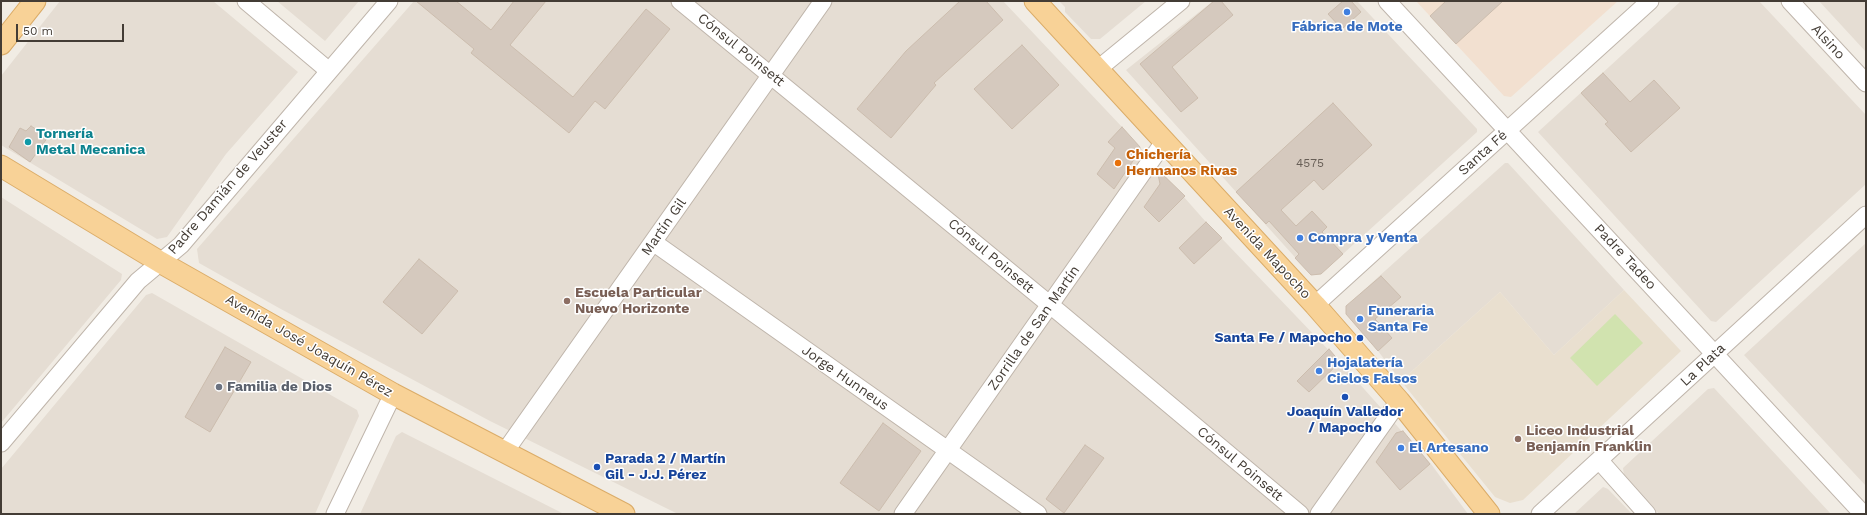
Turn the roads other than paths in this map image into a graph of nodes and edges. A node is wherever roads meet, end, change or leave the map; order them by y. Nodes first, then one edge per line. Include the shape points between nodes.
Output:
1 (35, 1) edge
2 (246, 1) edge
3 (389, 1) edge
4 (680, 1) edge
5 (823, 1) edge
6 (1035, 1) edge
7 (1181, 1) edge
8 (1387, 1) edge
9 (1650, 1) edge
10 (1790, 1) edge
11 (1, 44) edge
12 (1098, 69) junction
13 (329, 71) junction
14 (771, 75) junction
15 (1866, 83) edge
16 (1508, 131) junction
17 (1164, 142) junction
18 (1, 166) edge
19 (1866, 216) edge
20 (653, 242) junction
21 (160, 262) junction
22 (1050, 305) junction
23 (1315, 306) junction
24 (1715, 354) junction
25 (393, 394) junction
26 (1399, 401) junction
27 (1, 443) edge
28 (948, 450) junction
29 (504, 453) junction
30 (1598, 460) junction
31 (335, 514) edge
32 (624, 514) edge
33 (903, 514) edge
34 (1038, 514) edge
35 (1300, 514) edge
36 (1319, 514) edge
37 (1489, 514) edge
38 (1540, 514) edge
39 (1647, 514) edge
40 (1863, 514) edge

1 - 11 main road
2 - 13 street
3 - 13 street, Padre Damián de Veuster
4 - 14 street, Cónsul Poinsett
5 - 14 street, Martín Gil
6 - 12 main road, Avenida Mapocho
7 - 12 street
8 - 16 street, Padre Tadeo
9 - 16 street, Santa Fé
10 - 15 street, Alsino
12 - 17 main road, Avenida Mapocho
13 - 21 street, Padre Damián de Veuster via 182,244
14 - 20 street, Martín Gil
14 - 22 street, Cónsul Poinsett
16 - 23 street, Santa Fé
16 - 24 street, Padre Tadeo
17 - 22 street, Zorrilla de San Martín
17 - 23 main road, Avenida Mapocho
18 - 21 main road, Avenida José Joaquín Pérez
19 - 24 street, La Plata
20 - 28 street, Jorge Hunneus
20 - 29 street, Martín Gil
21 - 25 main road, Avenida José Joaquín Pérez
21 - 27 street, Padre Damián de Veuster via 133,287
22 - 28 street, Zorrilla de San Martín
22 - 35 street, Cónsul Poinsett
23 - 26 main road, Avenida Mapocho
24 - 30 street, La Plata
24 - 40 street, Padre Tadeo
25 - 29 main road, Avenida José Joaquín Pérez
25 - 31 street
26 - 36 street
26 - 37 main road, Avenida Mapocho
28 - 33 street, Zorrilla de San Martín
28 - 34 street, Jorge Hunneus
29 - 32 main road, Avenida José Joaquín Pérez
30 - 38 street, La Plata
30 - 39 street

